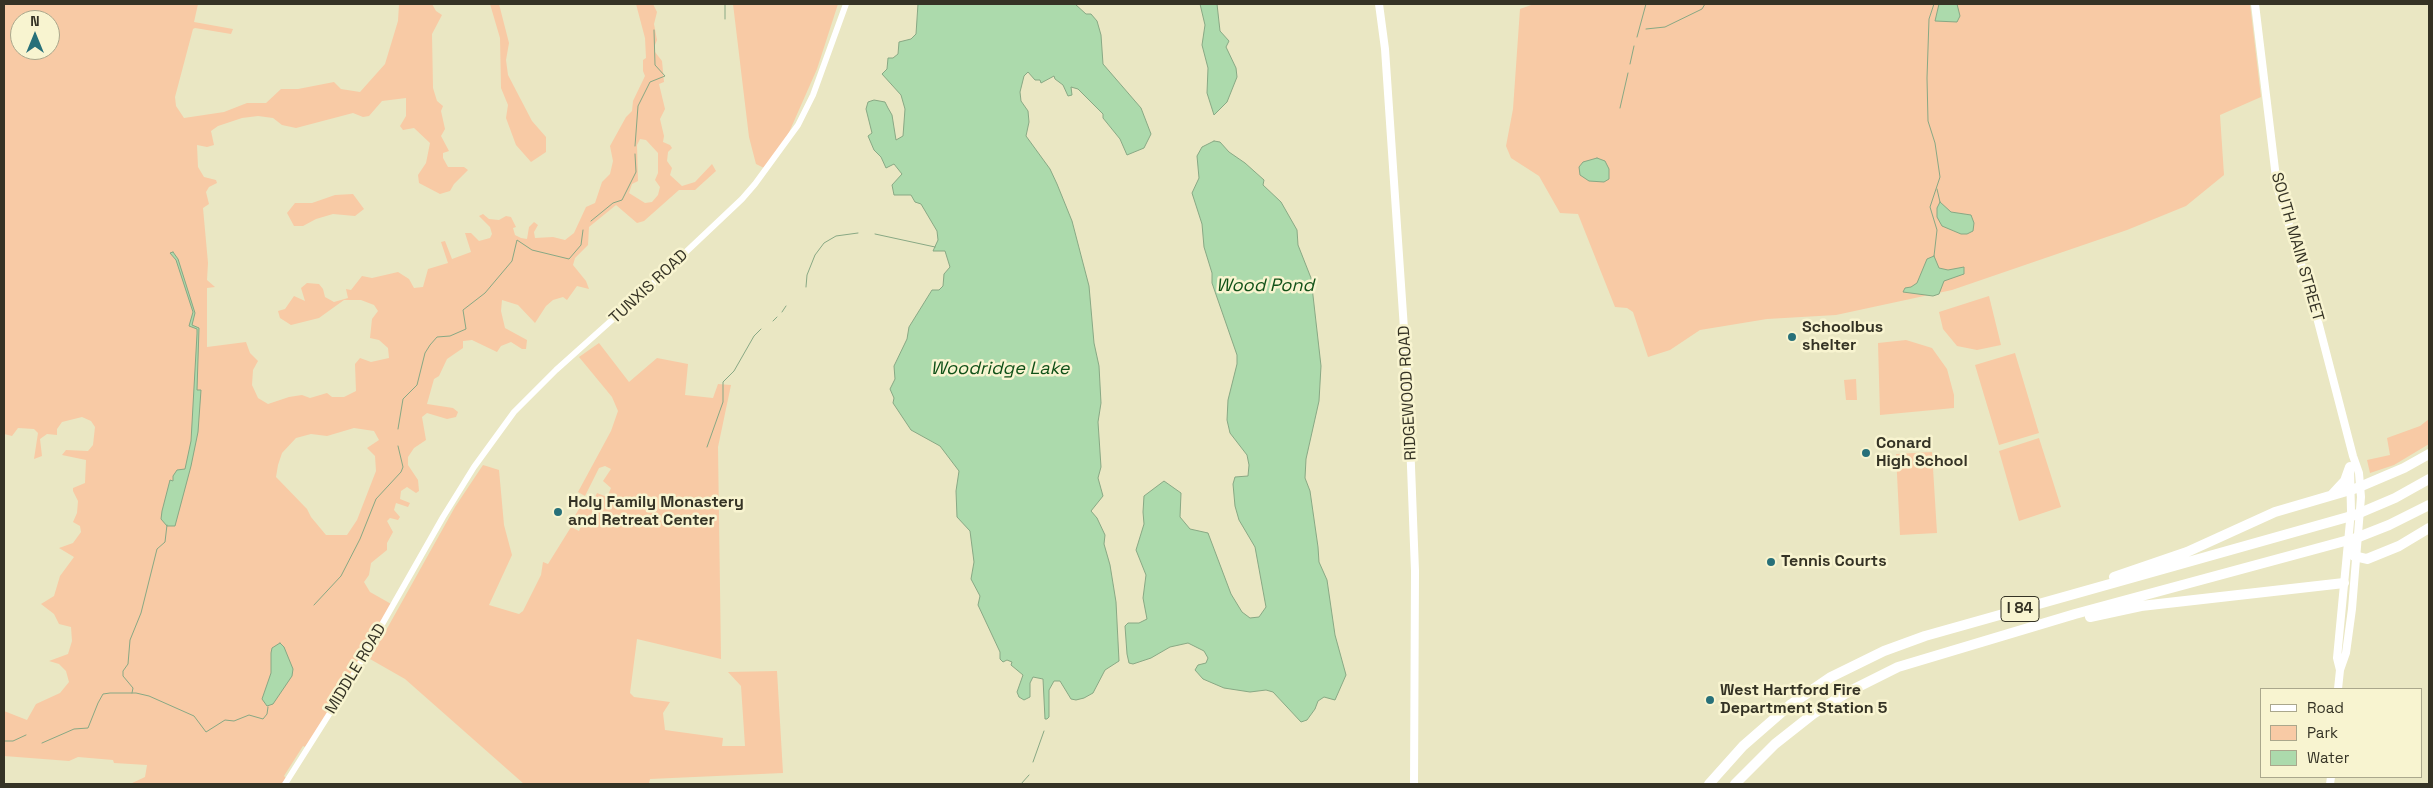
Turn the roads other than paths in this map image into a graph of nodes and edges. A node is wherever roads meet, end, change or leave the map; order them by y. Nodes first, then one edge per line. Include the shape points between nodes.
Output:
1 (846, 4) edge
2 (1379, 4) edge
3 (2255, 4) edge
4 (2429, 454) edge
5 (2353, 456) junction
6 (2350, 467) junction
7 (2429, 479) edge
8 (2356, 489) junction
9 (2329, 497) junction
10 (2429, 505) edge
11 (2429, 528) edge
12 (2352, 551) junction
13 (423, 552) joint
14 (2344, 584) junction
15 (2094, 588) junction
16 (2341, 608) junction
17 (2352, 609) junction
18 (2339, 634) junction
19 (2349, 634) junction
20 (1994, 638) junction
21 (2340, 670) junction
22 (2338, 688) edge
23 (1738, 781) edge
24 (285, 784) edge
25 (1414, 784) edge
26 (1709, 784) edge

1 - 13 street, TUNXIS ROAD via 803,118 755,184 514,412 474,467
2 - 25 main road, RIDGEWOOD ROAD via 1385,49 1408,398 1415,570
3 - 5 main road, SOUTH MAIN STREET via 2277,186 2314,306
4 - 8 highway
5 - 6 main road, SOUTH MAIN STREET
5 - 8 main road, SOUTH MAIN STREET via 2358,467
6 - 8 main road, SOUTH MAIN STREET
6 - 9 highway via 2343,484
7 - 15 highway, I 84 via 2355,515
8 - 9 highway
8 - 12 main road, SOUTH MAIN STREET via 2351,502
8 - 12 main road, SOUTH MAIN STREET via 2360,499
9 - 15 highway via 2275,512 2187,552 2120,574
10 - 20 highway, I 84 via 2382,529 2345,541
11 - 12 highway via 2374,557 2365,559
12 - 14 main road, SOUTH MAIN STREET
12 - 17 main road, SOUTH MAIN STREET
13 - 24 street, MIDDLE ROAD via 347,686
14 - 16 main road, SOUTH MAIN STREET
14 - 20 highway via 2131,608
15 - 26 highway, I 84 via 1925,636 1884,650 1852,666 1778,714 1735,754
16 - 17 main road
16 - 18 main road, SOUTH MAIN STREET
17 - 19 main road, SOUTH MAIN STREET
18 - 19 main road
18 - 21 main road, SOUTH MAIN STREET via 2337,660
19 - 21 main road, SOUTH MAIN STREET
20 - 23 highway, I 84 via 1914,661 1859,686 1803,721
21 - 22 main road, SOUTH MAIN STREET

